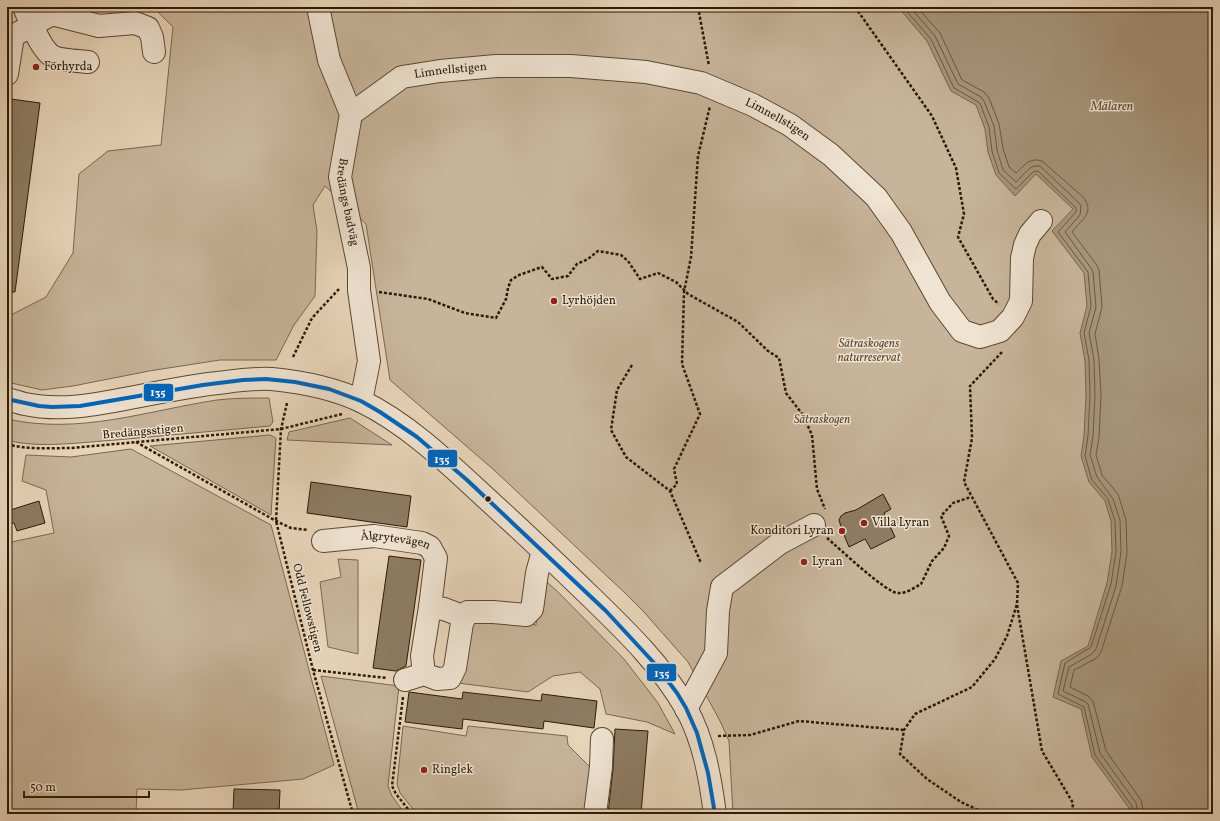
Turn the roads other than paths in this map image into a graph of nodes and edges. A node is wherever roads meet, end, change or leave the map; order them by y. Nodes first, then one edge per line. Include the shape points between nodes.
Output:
1 (318, 7) edge
2 (53, 10) edge
3 (28, 16) edge
4 (154, 52) dead end
5 (88, 62) dead end
6 (7, 74) edge
7 (351, 114) junction
8 (1041, 221) dead end
9 (7, 399) edge
10 (361, 401) junction
11 (814, 525) road end
12 (323, 541) road end
13 (543, 551) junction
14 (430, 607) junction
15 (465, 617) junction
16 (686, 709) junction
17 (602, 739) dead end
18 (595, 814) edge
19 (715, 814) edge

1 - 7 street via 328,60
2 - 3 street
2 - 4 street via 100,26 135,23 148,28
3 - 5 street via 45,49 54,57
3 - 6 street via 13,36
7 - 8 street, Limnellstigen via 402,77 496,66 571,66 646,72 701,84 752,105 790,125 831,155 876,197 901,232 940,302 962,331 980,337 1000,331 1013,317 1021,301 1022,258 1030,234
7 - 10 street, Bredängs badväg via 340,177 359,268 359,290 369,361
9 - 10 street via 26,404 76,406 198,385 269,379 324,387
10 - 13 street via 395,421 429,447
11 - 16 street via 780,543 722,588 716,653
12 - 14 street, Ålgrytevägen via 374,536 422,543 430,547 436,558
13 - 15 street via 532,609 526,614 468,612
13 - 16 street via 634,638
14 - 15 street
14 - 15 street, Ålgrytevägen via 422,656 415,677 450,678 455,668
16 - 19 street via 700,737 710,776
17 - 18 street

